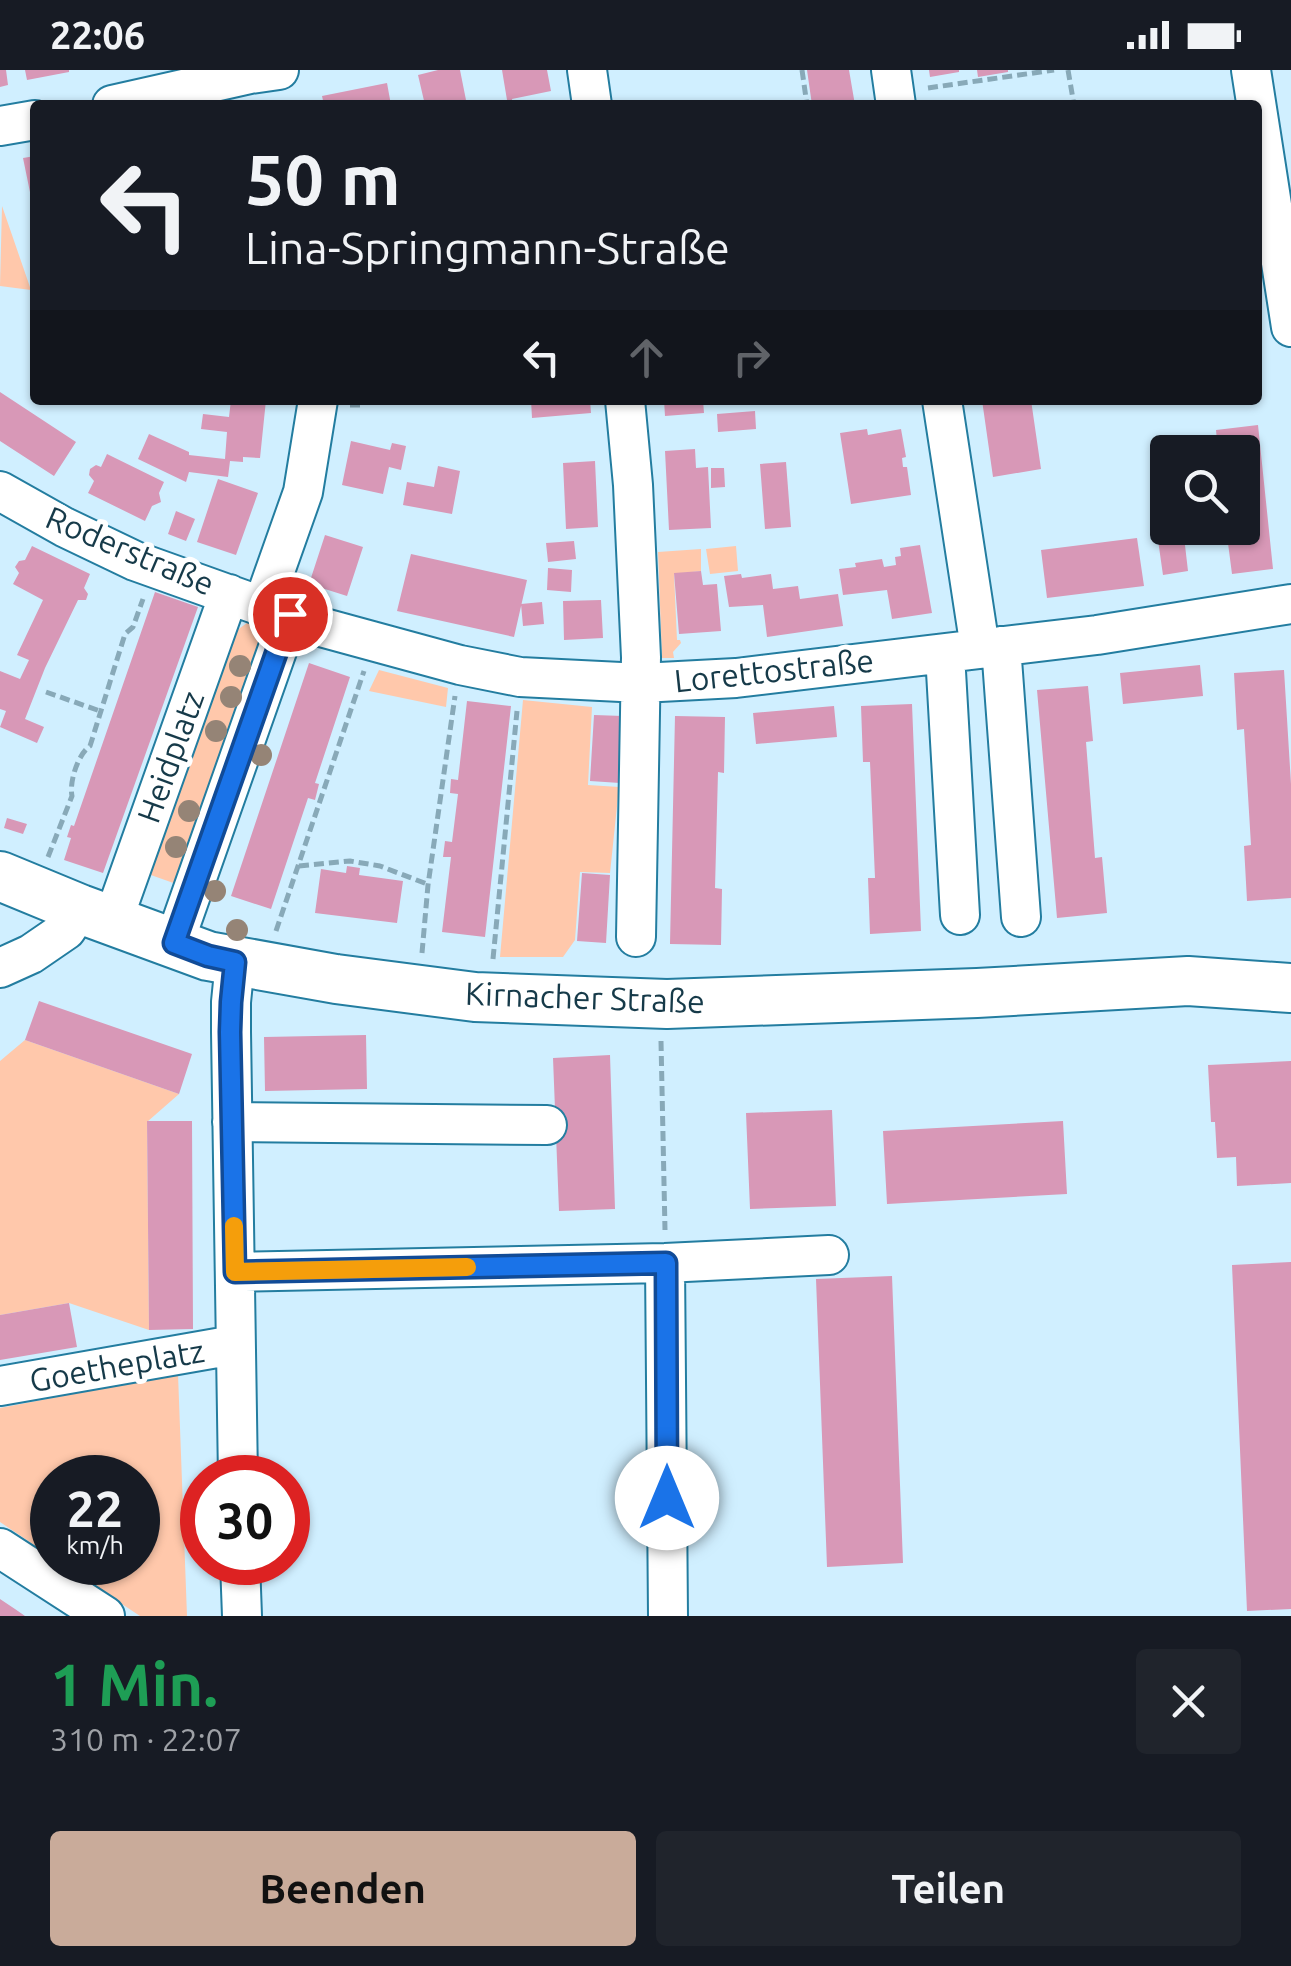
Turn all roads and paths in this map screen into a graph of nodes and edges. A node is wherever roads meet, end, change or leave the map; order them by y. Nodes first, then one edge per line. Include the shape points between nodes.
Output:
1 (279, 70) edge
2 (587, 70) edge
3 (802, 70) edge
4 (1054, 70) edge
5 (1068, 70) edge
6 (1251, 70) edge
7 (894, 90) edge
8 (118, 92) edge
9 (286, 100) edge
10 (591, 100) edge
11 (806, 100) edge
12 (1073, 100) edge
13 (1256, 100) edge
14 (30, 121) edge
15 (0, 126) edge
16 (1262, 141) edge
17 (1291, 327) edge
18 (317, 405) edge
19 (625, 405) edge
20 (943, 405) edge
21 (0, 492) edge
22 (154, 567) junction
23 (261, 604) junction
24 (1291, 604) edge
25 (373, 642) junction
26 (975, 649) junction
27 (460, 666) junction
28 (520, 677) junction
29 (641, 683) junction
30 (46, 692) dead end
31 (100, 711) junction
32 (47, 858) dead end
33 (299, 866) junction
34 (0, 876) edge
35 (428, 884) junction
36 (96, 915) junction
37 (960, 915) dead end
38 (1021, 916) dead end
39 (636, 937) dead end
40 (174, 943) junction
41 (254, 950) junction
42 (422, 956) dead end
43 (1291, 957) edge
44 (493, 962) dead end
45 (0, 968) edge
46 (1188, 980) junction
47 (1291, 988) edge
48 (661, 1024) dead end
49 (232, 1122) junction
50 (547, 1125) dead end
51 (829, 1256) dead end
52 (666, 1263) junction
53 (235, 1272) junction
54 (234, 1345) junction
55 (0, 1386) edge
56 (237, 1455) edge
57 (0, 1548) edge
58 (241, 1585) edge
59 (105, 1616) edge
60 (242, 1616) edge
61 (668, 1616) edge

1 - 8 street
1 - 9 street
2 - 10 street
3 - 11 path
4 - 7 path
5 - 12 path
6 - 13 street
14 - 15 street
16 - 17 street
18 - 23 street via 303,492
19 - 29 street
20 - 26 street
21 - 22 street, Roderstraße
22 - 23 street, Roderstraße
22 - 31 path
23 - 25 street, Lorettostraße
23 - 36 street, Heidplatz
23 - 40 street, Heidplatz
24 - 26 street, Lorettostraße
25 - 27 street, Lorettostraße
25 - 33 path
26 - 29 street, Lorettostraße
26 - 37 street
26 - 38 street
27 - 28 street, Lorettostraße
27 - 35 path
28 - 29 street, Lorettostraße
28 - 44 path
29 - 39 street
30 - 31 path
31 - 32 path
33 - 35 path via 380,866
33 - 41 path
34 - 36 main road, Kirnacher Straße
35 - 42 path
36 - 40 main road, Kirnacher Straße
36 - 45 street
40 - 41 main road, Kirnacher Straße via 208,956
41 - 46 main road, Kirnacher Straße via 336,979 475,996 668,1004
41 - 49 street via 231,1002
43 - 46 main road, Kirnacher Straße
46 - 47 main road, Kirnacher Straße
48 - 52 path
49 - 50 street
49 - 53 street
51 - 52 street
52 - 53 street
52 - 61 street
53 - 54 street
54 - 55 street, Goetheplatz
54 - 56 street
57 - 59 street
58 - 60 street

